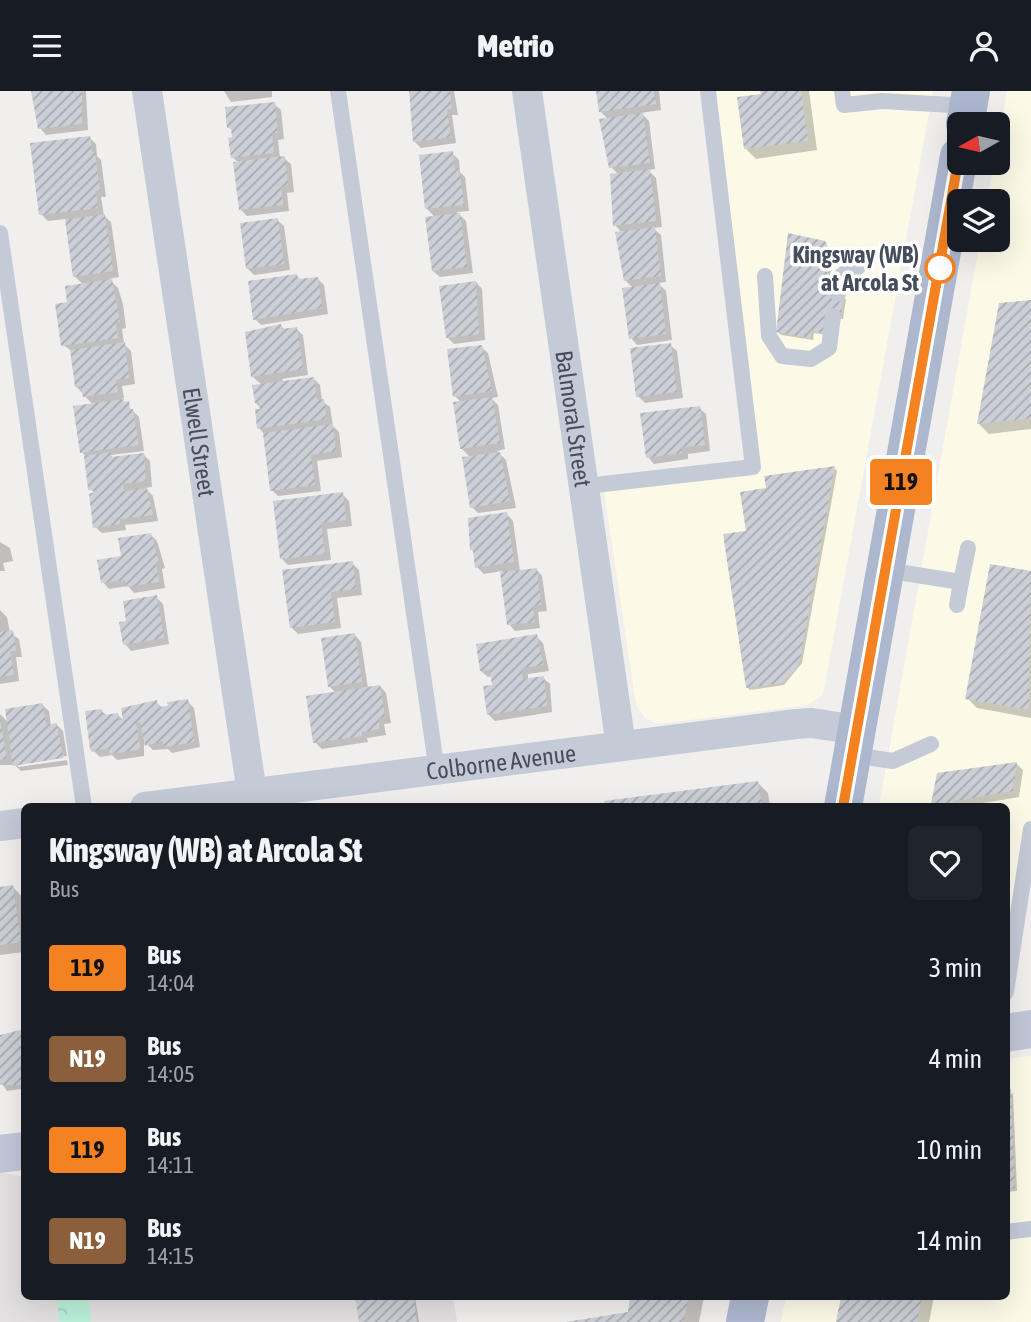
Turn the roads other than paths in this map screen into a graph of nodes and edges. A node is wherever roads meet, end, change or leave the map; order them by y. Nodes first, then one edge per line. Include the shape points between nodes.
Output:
1 (146, 91) edge
2 (338, 91) edge
3 (527, 91) edge
4 (708, 91) edge
5 (842, 91) edge
6 (882, 96) edge
7 (968, 107) edge
8 (956, 175) edge
9 (0, 233) edge
10 (858, 267) dead end
11 (765, 276) dead end
12 (838, 294) dead end
13 (833, 316) dead end
14 (586, 486) junction
15 (968, 548) dead end
16 (885, 570) junction
17 (961, 582) junction
18 (957, 605) dead end
19 (855, 742) junction
20 (931, 744) dead end
21 (621, 746) junction
22 (437, 771) junction
23 (253, 793) junction
24 (83, 803) edge
25 (176, 803) edge
26 (844, 803) edge
27 (21, 823) edge
28 (0, 826) edge
29 (1031, 832) edge
30 (1010, 966) edge
31 (1031, 1029) edge
32 (1010, 1032) edge
33 (21, 1151) edge
34 (0, 1154) edge
35 (1031, 1229) edge
36 (1010, 1232) edge
37 (749, 1300) edge
38 (745, 1322) edge

1 - 23 street, Elwell Street
2 - 22 lane
3 - 14 street, Balmoral Street
4 - 14 lane via 753,467
5 - 6 lane via 844,105
6 - 7 lane
8 - 16 main road
9 - 24 lane
10 - 12 lane via 842,275
11 - 13 lane via 769,336 782,356 811,359 829,348
14 - 21 street, Balmoral Street
15 - 17 lane
16 - 17 lane
16 - 19 main road
17 - 18 lane
19 - 20 lane via 893,761
19 - 21 street, Colborne Avenue via 812,723
19 - 26 main road
21 - 22 street, Colborne Avenue
22 - 23 street, Colborne Avenue
23 - 25 street, Colborne Avenue
27 - 28 street
29 - 30 lane
31 - 32 street
33 - 34 street
35 - 36 lane
37 - 38 main road

